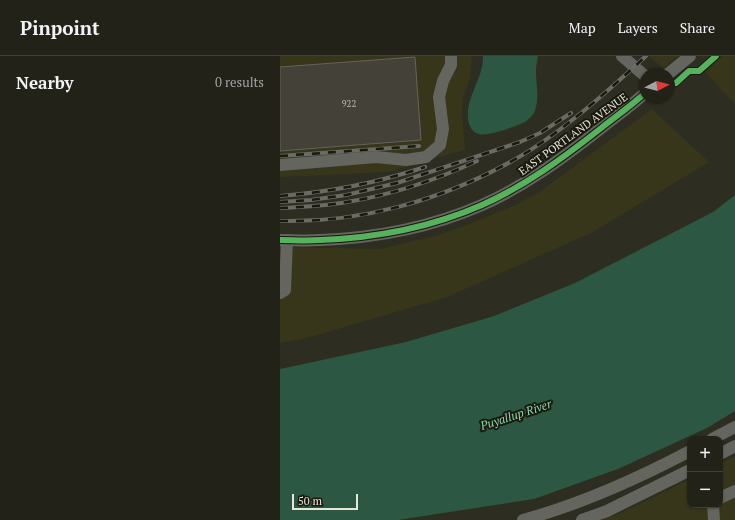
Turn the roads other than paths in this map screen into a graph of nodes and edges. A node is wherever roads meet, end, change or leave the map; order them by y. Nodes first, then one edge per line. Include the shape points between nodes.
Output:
1 (451, 56) edge
2 (622, 56) edge
3 (690, 56) edge
4 (675, 68) edge
5 (639, 71) edge
6 (639, 98) edge
7 (280, 165) edge
8 (283, 240) edge
9 (280, 293) edge
10 (735, 427) edge
11 (718, 436) edge
12 (735, 446) edge
13 (687, 452) edge
14 (723, 452) edge
15 (687, 472) edge
16 (735, 491) edge
17 (592, 497) junction
18 (723, 497) edge
19 (713, 508) edge
20 (609, 516) edge
21 (523, 520) edge
22 (582, 520) edge
23 (714, 520) edge

1 - 7 street via 451,65 439,97 443,129 440,145 426,157 406,160 376,157
2 - 5 street
3 - 4 street
6 - 8 street, EAST PORTLAND AVENUE via 551,165 482,206 432,222 370,236
8 - 9 street via 285,290
10 - 11 street
12 - 14 street
13 - 17 street
15 - 20 street
16 - 18 street
17 - 20 street via 596,506
17 - 21 street
19 - 23 street
20 - 22 street

